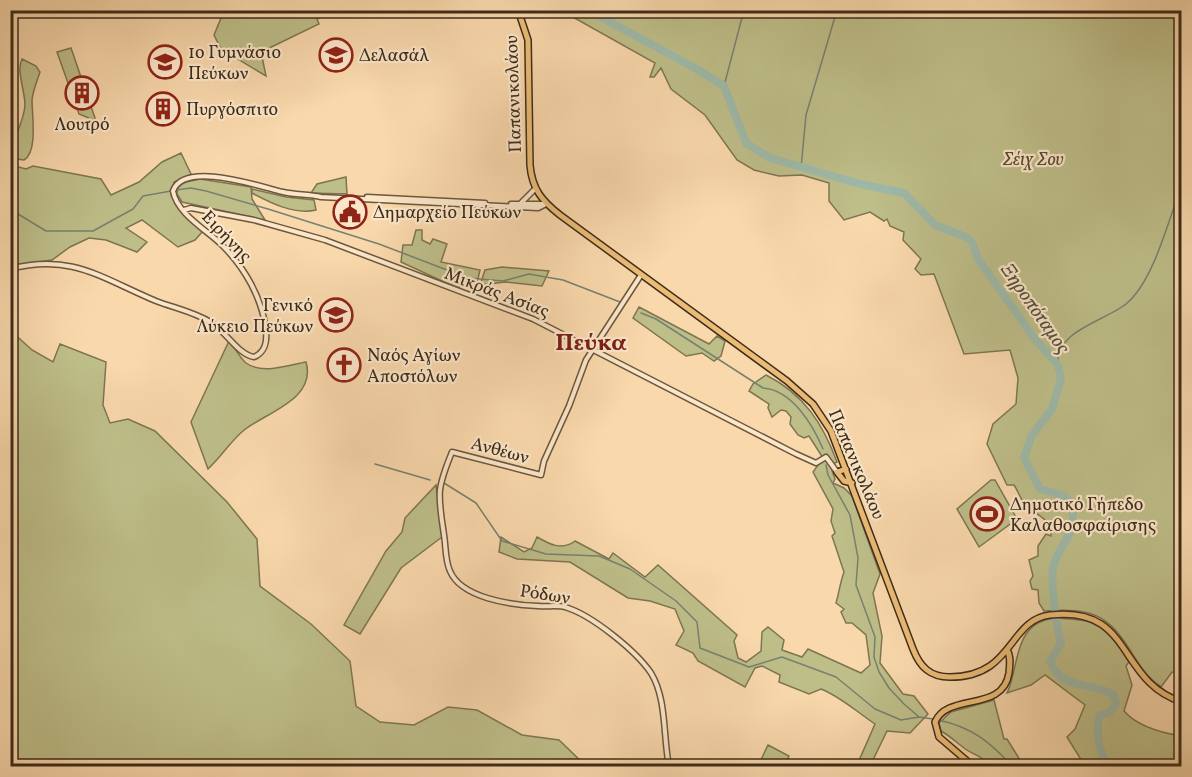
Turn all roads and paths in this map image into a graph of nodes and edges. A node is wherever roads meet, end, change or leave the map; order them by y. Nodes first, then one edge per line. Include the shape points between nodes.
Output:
1 (518, 10) edge
2 (535, 189) junction
3 (317, 196) junction
4 (519, 204) junction
5 (546, 204) junction
6 (184, 210) junction
7 (10, 269) edge
8 (641, 275) junction
9 (592, 350) junction
10 (452, 452) joint
11 (846, 469) junction
12 (837, 472) junction
13 (849, 476) junction
14 (842, 478) junction
15 (852, 483) junction
16 (1007, 650) junction
17 (1182, 702) edge
18 (669, 766) edge
19 (973, 766) edge

1 - 2 main road, Παπανικολάου via 528,40 530,163
2 - 4 street
2 - 5 main road, Παπανικολάου
3 - 4 street, Ειρήνης
3 - 5 street, Ειρήνης via 537,208
3 - 6 street, Ειρήνης via 229,179 187,178 174,189
4 - 5 street, Ειρήνης
5 - 8 main road, Παπανικολάου
6 - 7 street, Ειρήνης via 225,248 248,279 261,307 266,332 265,346 257,356 244,354 207,320 81,268 48,262
6 - 9 street, Μικράς Ασίας via 238,217 325,240 536,320
8 - 9 street
8 - 11 main road, Παπανικολάου via 807,397 826,423
9 - 10 street, Ανθέων via 541,475
9 - 12 street, Μικράς Ασίας via 783,448 816,463 826,457
10 - 18 street, Ρόδων via 438,492 446,557 453,578 474,594 531,606 567,608 631,648 658,688
11 - 12 main road
11 - 13 main road, Παπανικολάου
12 - 14 main road
13 - 14 main road
13 - 15 main road, Παπανικολάου
14 - 15 main road
15 - 16 main road, Παπανικολάου via 922,667 939,676 975,674 992,666
16 - 17 main road, Παπανικολάου via 1031,623 1050,615 1092,618 1118,638 1145,681
16 - 19 main road via 1009,674 1000,691 990,698 945,711 936,720 939,737

